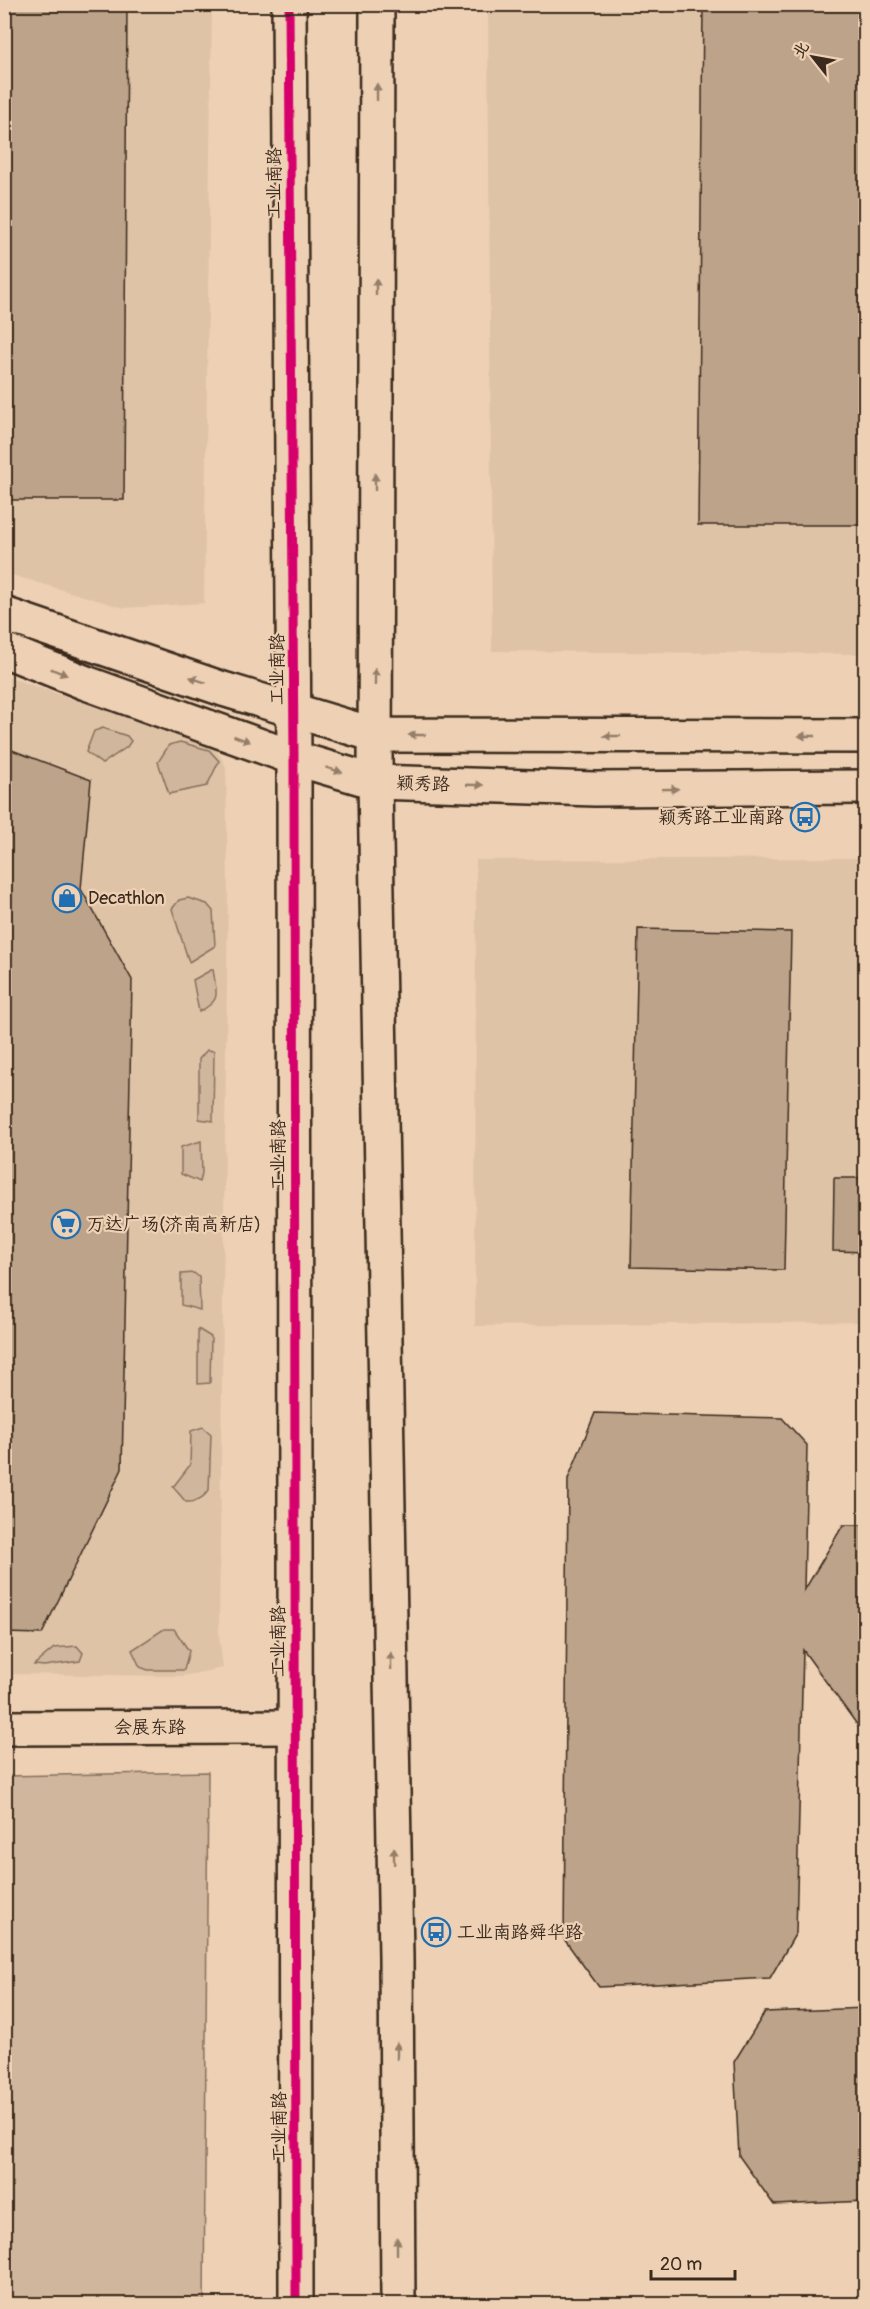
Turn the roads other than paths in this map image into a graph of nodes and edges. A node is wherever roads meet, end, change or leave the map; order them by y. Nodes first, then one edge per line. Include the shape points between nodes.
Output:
1 (289, 4) edge
2 (377, 4) edge
3 (4, 614) edge
4 (4, 650) edge
5 (294, 710) junction
6 (375, 735) junction
7 (866, 736) edge
8 (294, 758) junction
9 (375, 782) junction
10 (866, 788) edge
11 (295, 1727) junction
12 (4, 1728) edge
13 (296, 2304) edge
14 (398, 2304) edge

1 - 5 main road, 工业南路
6 -> 2 main road
5 -> 3 main road
4 -> 8 main road, 颖秀路
5 - 6 main road
5 - 8 main road, 工业南路
7 -> 6 main road
6 - 9 main road
8 -> 9 main road, 颖秀路
8 - 11 main road, 工业南路
9 -> 10 main road, 颖秀路 via 594,789
14 -> 9 main road via 396,1945
11 - 12 main road, 会展东路
11 - 13 main road, 工业南路

